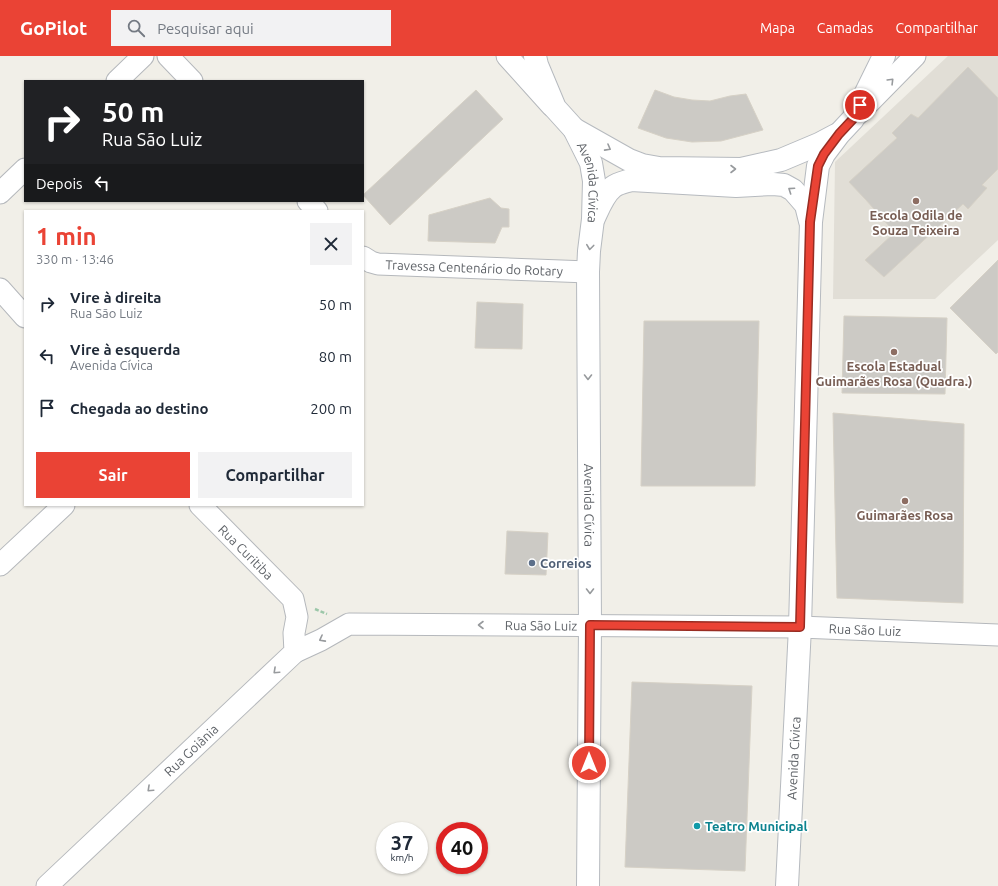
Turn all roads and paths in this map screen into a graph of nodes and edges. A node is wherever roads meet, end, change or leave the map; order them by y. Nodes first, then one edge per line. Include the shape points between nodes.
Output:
1 (143, 56) edge
2 (168, 56) edge
3 (507, 56) edge
4 (535, 56) edge
5 (884, 56) edge
6 (915, 56) edge
7 (118, 80) edge
8 (191, 80) edge
9 (555, 108) junction
10 (846, 126) junction
11 (574, 129) junction
12 (24, 170) edge
13 (0, 193) edge
14 (309, 202) edge
15 (316, 210) edge
16 (593, 219) junction
17 (810, 222) junction
18 (364, 258) edge
19 (588, 272) junction
20 (0, 289) edge
21 (24, 316) edge
22 (63, 506) edge
23 (201, 506) edge
24 (0, 565) edge
25 (293, 599) junction
26 (349, 624) junction
27 (590, 625) junction
28 (800, 627) junction
29 (998, 635) edge
30 (295, 652) junction
31 (47, 886) edge
32 (588, 886) edge
33 (787, 886) edge

1 - 7 street
2 - 8 street
3 - 9 street
4 - 9 street, Avenida Cívica
5 - 10 street, Avenida Cívica
10 -> 6 street
9 - 11 street, Avenida Cívica
11 -> 10 street, Avenida Cívica via 642,165 659,168 741,169 780,160 819,144
10 - 17 street, Avenida Cívica via 818,166
11 - 16 street, Avenida Cívica via 591,162 594,181
12 - 13 street
14 - 15 street
17 -> 16 street via 806,205 793,190 784,185 736,186 631,180 613,186
16 -> 19 street, Avenida Cívica
17 - 28 street, Avenida Cívica
18 - 19 street, Travessa Centenário do Rotary via 378,264
19 -> 27 street, Avenida Cívica
20 - 21 street
22 - 24 street
23 - 25 street, Rua Curitiba
25 - 26 path
25 - 30 street via 297,617 294,633
27 -> 26 street, Rua São Luiz
26 -> 30 street, Rua São Luiz
27 - 28 street, Rua São Luiz
27 - 32 street, Avenida Cívica
28 - 29 street, Rua São Luiz
28 - 33 street, Avenida Cívica
30 -> 31 street, Rua Goiânia

